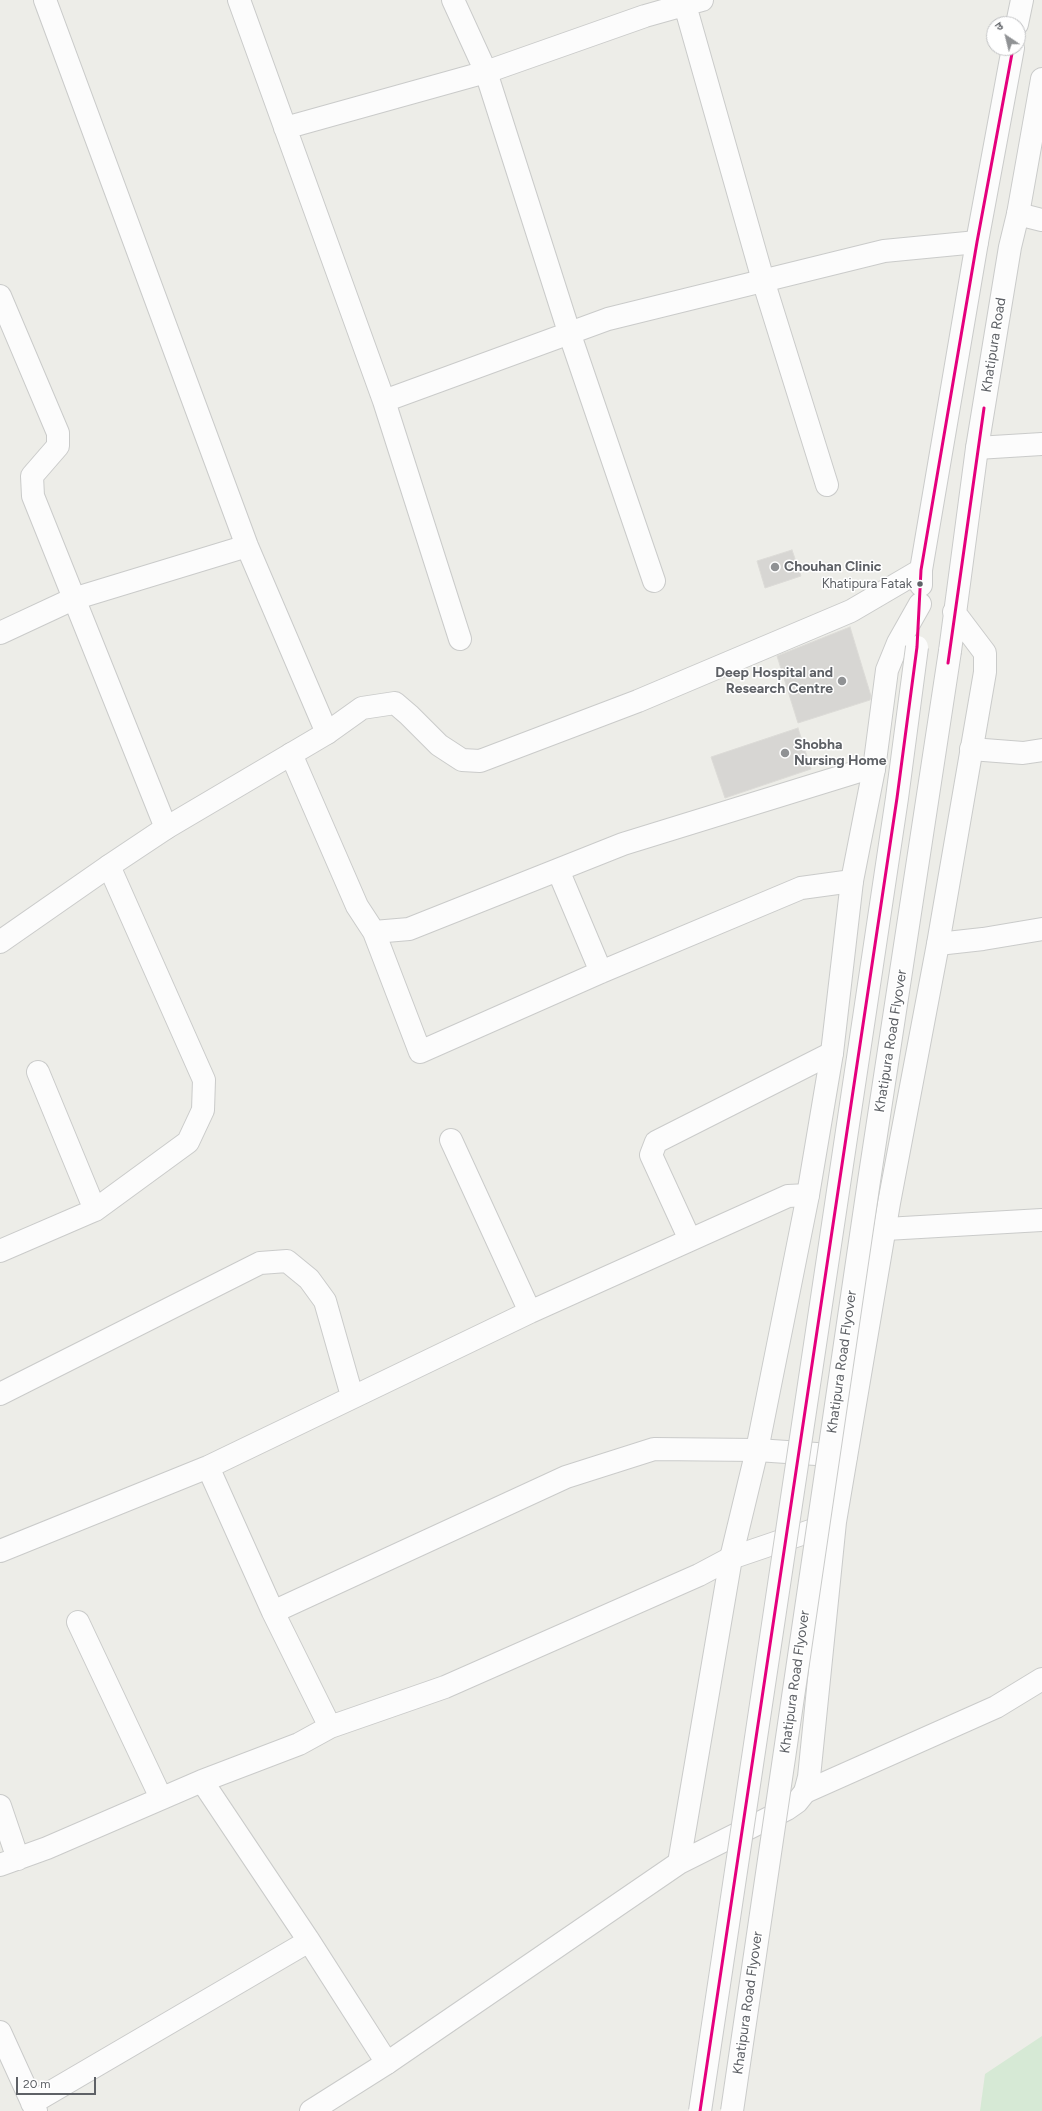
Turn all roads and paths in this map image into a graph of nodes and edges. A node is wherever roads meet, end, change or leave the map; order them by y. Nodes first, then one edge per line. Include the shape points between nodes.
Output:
1 (45, 0) edge
2 (239, 0) edge
3 (453, 0) edge
4 (1022, 0) edge
5 (694, 3) edge
6 (642, 8) edge
7 (1019, 16) edge
8 (1012, 56) edge
9 (486, 72) junction
10 (1042, 79) edge
11 (285, 128) junction
12 (1018, 214) junction
13 (1042, 220) edge
14 (977, 242) junction
15 (1010, 247) junction
16 (764, 280) junction
17 (0, 296) edge
18 (569, 332) junction
19 (384, 401) junction
20 (1042, 444) edge
21 (977, 448) junction
22 (827, 485) dead end
23 (246, 546) junction
24 (921, 570) junction
25 (654, 581) dead end
26 (73, 599) junction
27 (920, 604) junction
28 (954, 612) junction
29 (0, 633) edge
30 (460, 640) dead end
31 (327, 733) junction
32 (972, 750) junction
33 (1042, 750) edge
34 (291, 754) junction
35 (874, 769) junction
36 (166, 828) junction
37 (109, 866) junction
38 (558, 870) junction
39 (852, 881) junction
40 (1042, 929) edge
41 (374, 932) junction
42 (0, 942) edge
43 (938, 944) junction
44 (601, 972) junction
45 (832, 1053) junction
46 (38, 1072) dead end
47 (451, 1140) dead end
48 (808, 1195) junction
49 (95, 1210) junction
50 (1042, 1220) edge
51 (886, 1229) junction
52 (690, 1240) junction
53 (0, 1250) edge
54 (530, 1312) junction
55 (0, 1394) edge
56 (352, 1396) junction
57 (757, 1450) junction
58 (846, 1456) junction
59 (208, 1467) junction
60 (835, 1522) junction
61 (0, 1551) edge
62 (731, 1558) junction
63 (273, 1612) junction
64 (78, 1622) dead end
65 (1042, 1679) edge
66 (330, 1727) junction
67 (202, 1781) junction
68 (805, 1792) junction
69 (161, 1798) junction
70 (0, 1806) edge
71 (9, 1862) edge
72 (679, 1863) junction
73 (309, 1941) junction
74 (0, 2032) edge
75 (387, 2063) junction
76 (34, 2107) edge
77 (311, 2111) edge
78 (700, 2111) edge
79 (732, 2111) edge

1 - 23 street
2 - 11 street
3 - 9 street
4 - 7 street
5 - 6 street
5 - 16 street
6 - 9 street
8 - 14 street
9 - 11 street
9 - 18 street
10 - 12 street, Khatipura Road
11 - 19 street
12 - 13 street
12 - 15 street, Khatipura Road
14 - 15 street
14 - 16 street via 884,251
14 - 24 street
15 - 21 street, Khatipura Road
16 - 18 street via 608,319
16 - 22 street
17 - 26 street via 58,433 58,446 32,476 33,496
18 - 19 street
18 - 25 street
19 - 30 street
20 - 21 street
21 - 28 street, Khatipura Road
23 - 26 street
23 - 31 street
24 - 27 street
24 - 31 street via 851,611 638,701 480,761 462,760 439,744 395,703 362,708
26 - 29 street
26 - 36 street
27 - 35 street via 898,643 887,670
27 - 78 street, bridge via 897,798
28 - 32 street via 985,653 985,672
28 - 79 street, Khatipura Road Flyover, bridge
31 - 34 street
32 - 33 street via 1023,753
32 - 43 street
34 - 36 street
34 - 41 street via 357,906
35 - 38 street via 866,769 623,844
35 - 39 street
36 - 37 street
37 - 42 street
37 - 49 street via 204,1080 203,1110 188,1142
38 - 41 street via 409,929
38 - 44 street
39 - 44 street via 801,888
39 - 45 street
40 - 43 street
41 - 44 street via 420,1052
43 - 51 street via 890,1195
45 - 48 street
45 - 52 street via 656,1142 651,1155
46 - 49 street
47 - 54 street
48 - 52 street via 788,1196
48 - 57 street
49 - 53 street
50 - 51 street
51 - 58 street
52 - 54 street
54 - 56 street
55 - 56 street via 260,1263 288,1261 309,1279 325,1301
56 - 59 street
57 - 58 street
57 - 62 street
57 - 63 street via 654,1449 566,1477
58 - 60 street
59 - 61 street
59 - 63 street
60 - 62 street
60 - 68 street via 809,1778
62 - 66 street via 699,1575 445,1687
62 - 72 street
63 - 66 street
64 - 69 street
65 - 68 street via 996,1707
66 - 67 street via 299,1744
67 - 69 street
67 - 73 street
68 - 72 street via 787,1809
69 - 71 street
70 - 71 street
72 - 75 street
73 - 75 street
73 - 76 street
74 - 76 street
75 - 77 street

